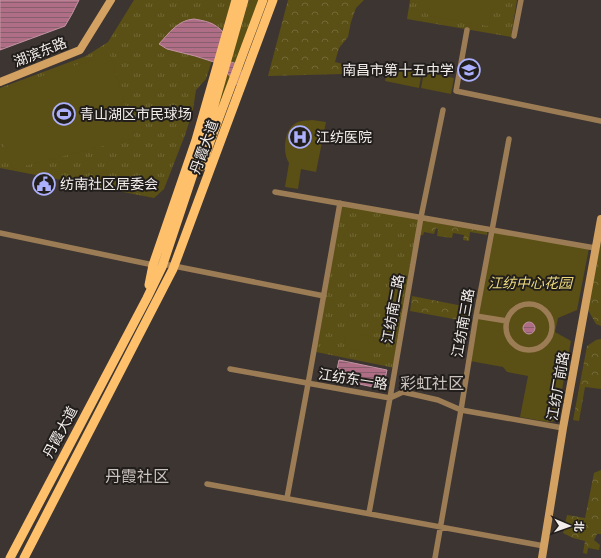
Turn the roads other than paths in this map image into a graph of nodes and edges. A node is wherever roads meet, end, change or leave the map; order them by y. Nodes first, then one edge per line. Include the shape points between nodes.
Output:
1 (112, 0) edge
2 (236, 0) edge
3 (244, 0) edge
4 (263, 0) edge
5 (273, 0) edge
6 (521, 0) edge
7 (467, 30) dead end
8 (514, 36) dead end
9 (0, 82) edge
10 (442, 110) dead end
11 (601, 121) edge
12 (509, 139) dead end
13 (274, 192) dead end
14 (340, 203) junction
15 (421, 217) junction
16 (601, 219) edge
17 (492, 230) junction
18 (0, 233) edge
19 (595, 248) junction
20 (165, 266) junction
21 (324, 296) junction
22 (476, 316) junction
23 (507, 321) junction
24 (230, 369) dead end
25 (308, 384) junction
26 (390, 398) junction
27 (461, 410) junction
28 (564, 428) junction
29 (207, 484) dead end
30 (287, 498) junction
31 (369, 513) junction
32 (440, 527) junction
33 (544, 546) junction
34 (10, 558) edge
35 (24, 558) edge
36 (435, 558) edge
37 (542, 558) edge

1 - 9 main road, 湖滨东路 via 80,50
2 - 20 main road, 丹霞大道 via 196,140
3 - 20 main road, 丹霞大道
4 - 20 main road, 丹霞大道
5 - 20 main road, 丹霞大道
6 - 8 street
7 - 11 street via 456,91
10 - 15 street, 江纺南二路
12 - 17 street, 江纺南三路
13 - 14 street
14 - 15 street
14 - 21 street
15 - 17 street
15 - 26 street, 江纺南二路
16 - 19 main road, 江纺厂前路
17 - 19 street
17 - 22 street, 江纺南三路
18 - 20 street
19 - 28 main road, 江纺厂前路
20 - 21 street
20 - 34 main road, 丹霞大道
20 - 35 main road, 丹霞大道 via 156,302
21 - 25 street
22 - 23 street
22 - 27 street, 江纺南三路
23 - 23 street via 510,314 522,305 536,305 548,314 552,328 546,342 540,347 526,349 512,342 506,328
24 - 25 street, 江纺东一路
25 - 26 street, 江纺东一路
25 - 30 street
26 - 27 street, 江纺东一路 via 403,392 438,400
26 - 31 street, 江纺南二路
27 - 28 street, 江纺东一路
27 - 32 street, 江纺南三路
28 - 33 main road, 江纺厂前路
29 - 30 street
30 - 31 street
31 - 32 street
32 - 33 street
32 - 36 street, 江纺南三路
33 - 37 main road, 江纺厂前路

